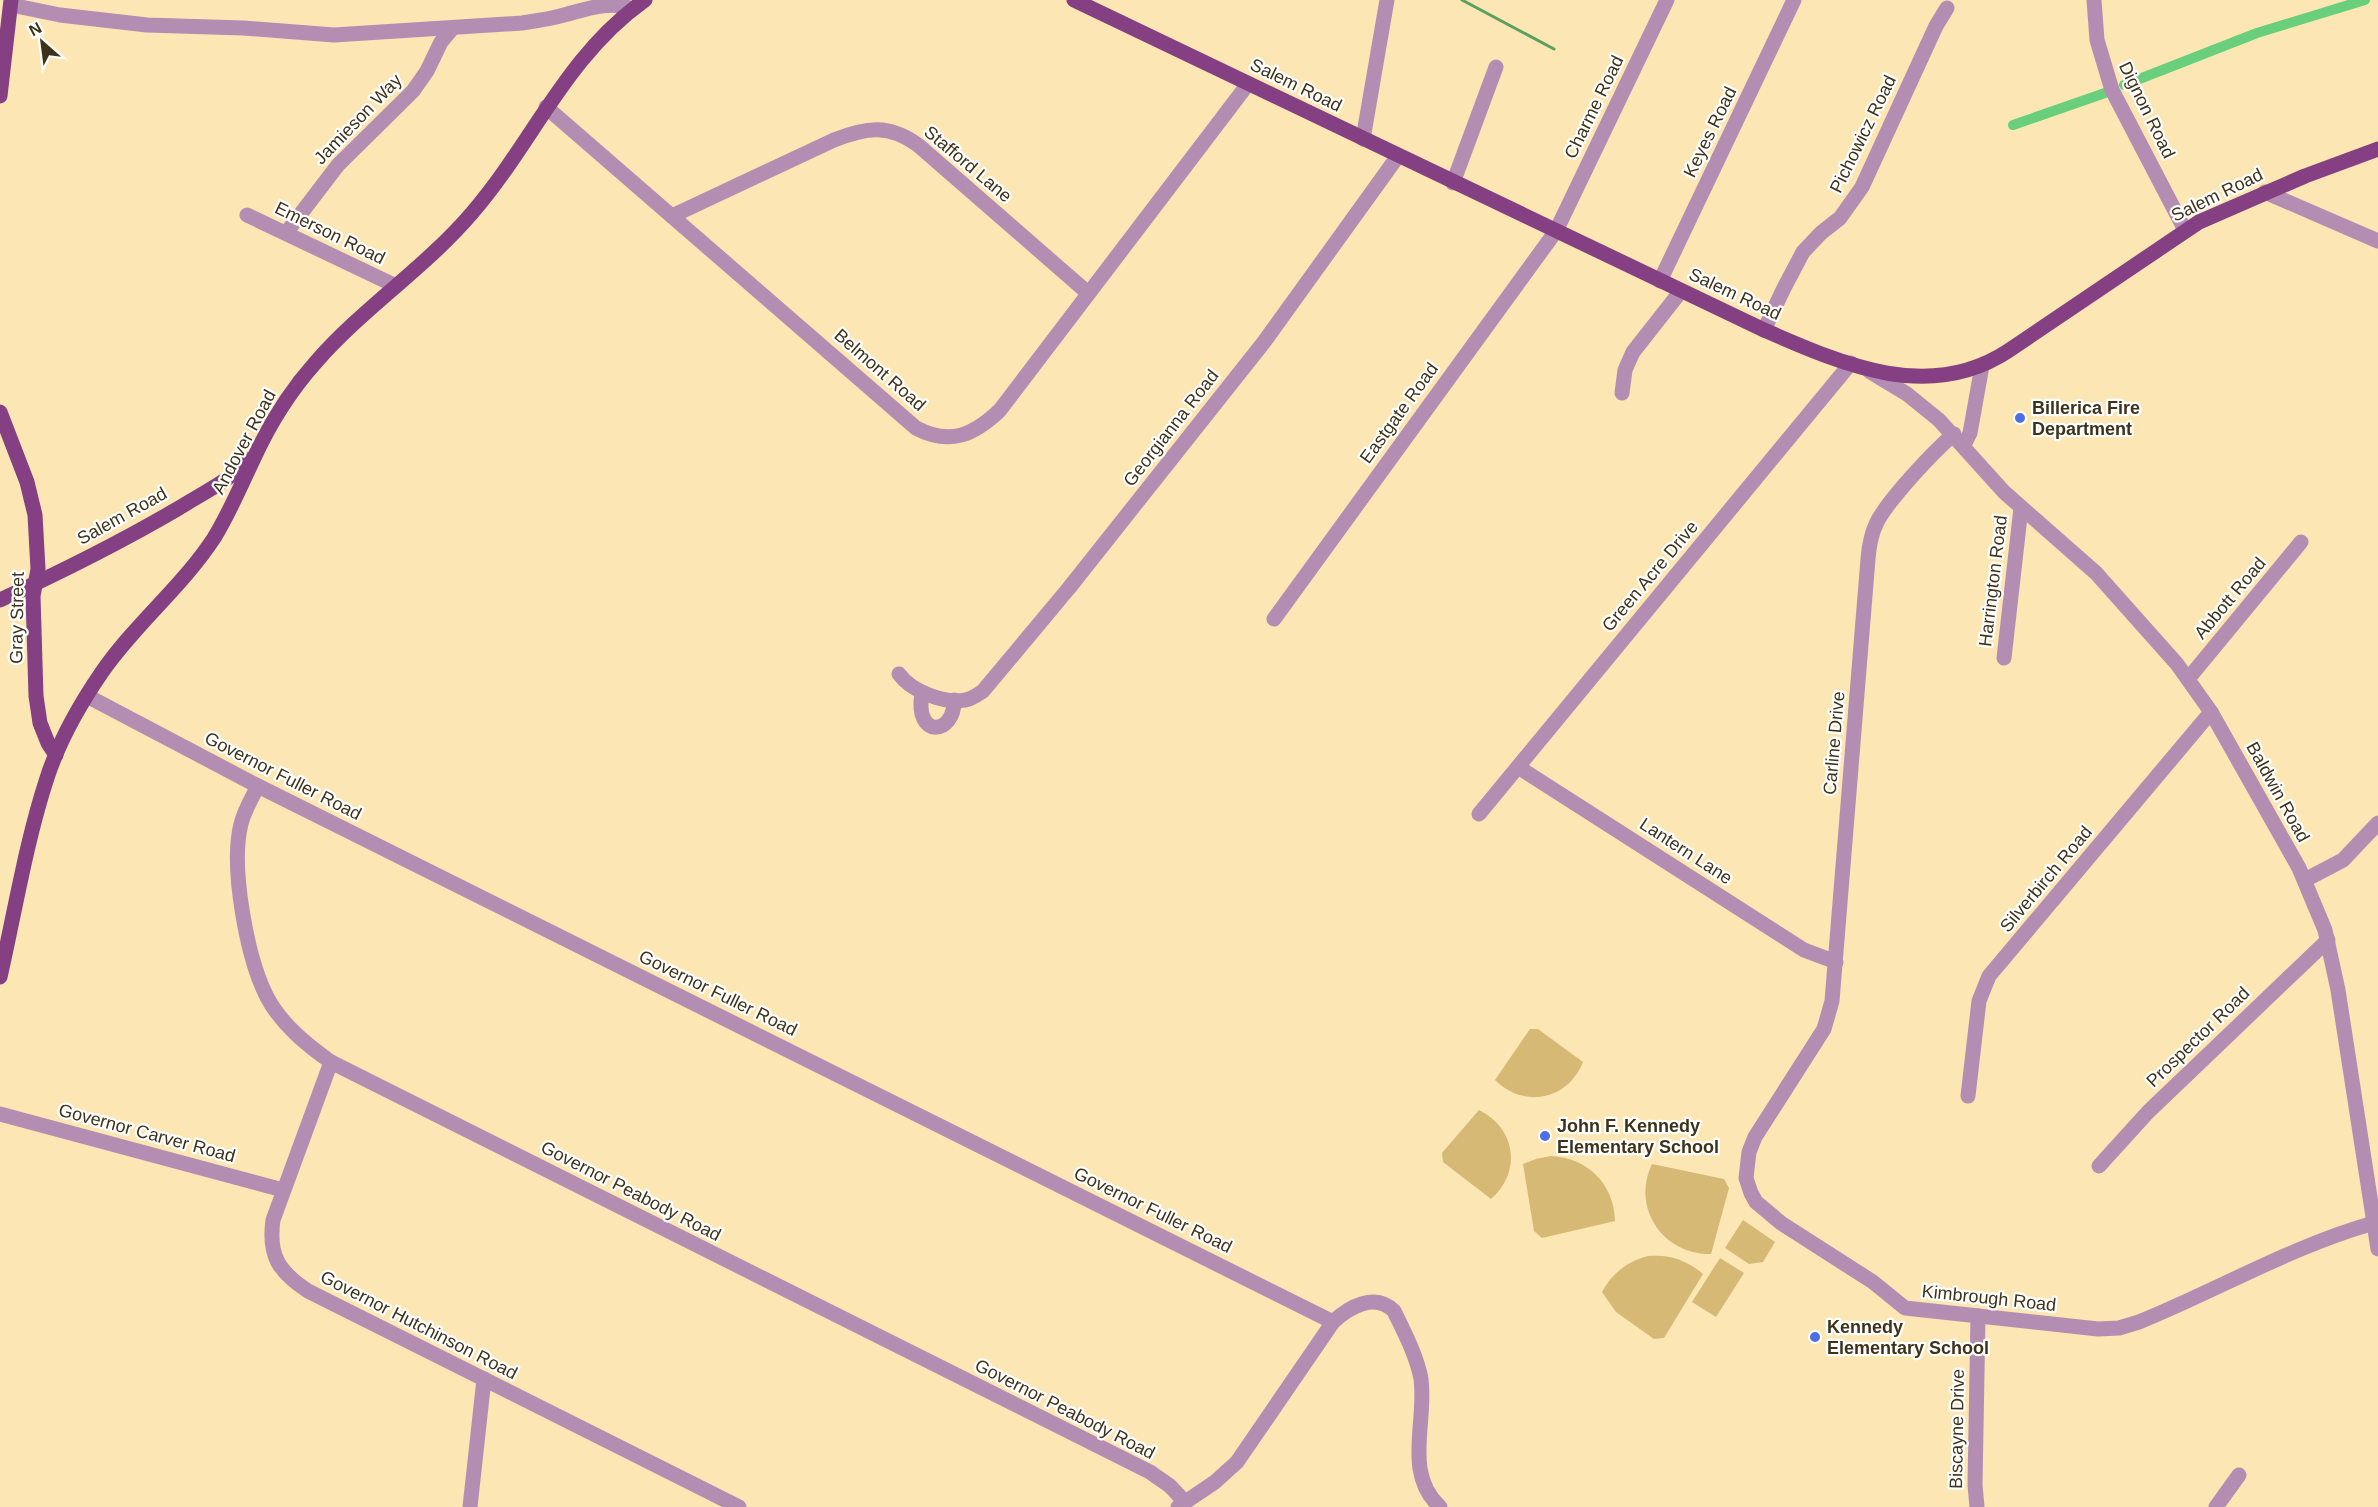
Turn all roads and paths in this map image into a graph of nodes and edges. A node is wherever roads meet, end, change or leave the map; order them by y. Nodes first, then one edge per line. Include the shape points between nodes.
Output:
1 (1074, 0) edge
2 (1387, 0) edge
3 (1667, 0) edge
4 (1794, 0) edge
5 (2094, 0) edge
6 (11, 3) edge
7 (1951, 3) edge
8 (639, 4) edge
9 (452, 28) junction
10 (1496, 67) dead end
11 (1248, 84) junction
12 (1, 89) edge
13 (546, 107) junction
14 (1363, 139) junction
15 (2378, 149) edge
16 (1398, 156) junction
17 (1453, 183) junction
18 (2265, 192) junction
19 (247, 215) dead end
20 (672, 216) junction
21 (2185, 230) junction
22 (1556, 231) junction
23 (286, 232) junction
24 (2378, 241) edge
25 (1660, 281) junction
26 (396, 286) junction
27 (1681, 291) junction
28 (1088, 294) junction
29 (1764, 330) junction
30 (1855, 364) junction
31 (1982, 366) junction
32 (1622, 393) dead end
33 (0, 412) edge
34 (1959, 440) junction
35 (255, 455) junction
36 (213, 488) junction
37 (236, 498) junction
38 (2021, 508) junction
39 (2301, 542) dead end
40 (35, 584) junction
41 (0, 600) edge
42 (1274, 619) dead end
43 (2004, 658) dead end
44 (899, 674) dead end
45 (2188, 679) junction
46 (922, 693) junction
47 (87, 696) junction
48 (954, 700) junction
49 (2211, 712) junction
50 (56, 754) junction
51 (1518, 767) junction
52 (258, 786) junction
53 (1479, 814) dead end
54 (2378, 823) edge
55 (2305, 880) junction
56 (2328, 940) junction
57 (1836, 962) junction
58 (0, 977) edge
59 (331, 1062) junction
60 (1794, 1074) joint
61 (1968, 1096) dead end
62 (0, 1114) edge
63 (2099, 1166) dead end
64 (283, 1190) junction
65 (2374, 1223) junction
66 (2378, 1249) edge
67 (1978, 1316) junction
68 (1333, 1322) junction
69 (484, 1379) junction
70 (2239, 1475) dead end
71 (1181, 1505) edge
72 (470, 1507) edge
73 (739, 1507) edge
74 (1440, 1507) edge
75 (1977, 1507) edge
76 (2216, 1507) edge

1 - 11 main road, Salem Road
2 - 14 street
3 - 22 street, Charme Road
4 - 25 street, Keyes Road
5 - 21 street, Dignon Road via 2097,40 2112,90
6 - 9 street via 60,15 147,25 321,34
6 - 12 main road
7 - 29 street, Pichowicz Road via 1936,26 1862,187 1840,218 1803,252
8 - 9 street via 610,4 544,20
8 - 13 main road, Andover Road via 577,64
9 - 23 street, Jamieson Way via 413,91 348,153
10 - 17 street
11 - 14 main road, Salem Road
11 - 28 street, Belmont Road
13 - 20 street, Belmont Road
13 - 26 main road, Andover Road via 471,214
14 - 16 main road, Salem Road
15 - 18 main road, Salem Road
16 - 17 main road, Salem Road
16 - 48 street, Georgianna Road via 1264,342 1069,588 983,691
17 - 22 main road, Salem Road
18 - 21 main road, Salem Road
18 - 24 street
19 - 23 street, Emerson Road
20 - 28 street, Stafford Lane via 834,140 867,130 888,130 918,145
20 - 28 street, Belmont Road via 916,428 934,435 964,434 990,419
21 - 31 main road, Salem Road
22 - 25 main road, Salem Road
22 - 42 street, Eastgate Road
23 - 26 street, Emerson Road
25 - 27 main road, Salem Road
26 - 35 main road, Andover Road via 316,361 279,410
27 - 29 main road, Salem Road
27 - 32 street via 1633,352 1625,370
29 - 30 main road, Salem Road
30 - 31 main road, Salem Road via 1920,378 1955,375
30 - 34 street, Baldwin Road via 1907,394
30 - 51 street, Green Acre Drive
31 - 34 street via 1971,431
33 - 40 main road, Gray Street via 32,499 38,569
34 - 38 street, Baldwin Road
34 - 57 street, Carline Drive via 1886,509 1870,544
35 - 36 main road, Salem Road
35 - 37 main road, Andover Road
36 - 37 main road
36 - 40 main road, Salem Road
37 - 47 main road, Andover Road via 199,558 121,648
38 - 43 street, Harrington Road
38 - 45 street, Baldwin Road via 2096,573
39 - 45 street, Abbott Road
40 - 41 main road, Salem Road
40 - 50 main road, Gray Street via 36,696 40,723
44 - 46 street, Georgianna Road
45 - 49 street, Baldwin Road
46 - 48 street, Georgianna Road
46 - 48 street via 921,716 934,727 951,718
47 - 50 main road, Andover Road
47 - 52 street, Governor Fuller Road
49 - 55 street, Baldwin Road
49 - 61 street, Silverbirch Road via 1989,976 1979,1000
50 - 58 main road, Andover Road via 34,826
51 - 53 street, Green Acre Drive
51 - 57 street, Lantern Lane via 1804,950
52 - 59 street, Governor Peabody Road via 242,821 237,861 239,892 256,967 278,1013
52 - 68 street, Governor Fuller Road
54 - 55 street via 2343,860
55 - 56 street, Baldwin Road
56 - 63 street, Prospector Road via 2148,1112
56 - 65 street, Baldwin Road
57 - 60 street, Carline Drive via 1826,1023
59 - 64 street, Governor Hutchinson Road
59 - 71 street, Governor Peabody Road via 1150,1472 1170,1486
60 - 67 street, Kimbrough Road via 1755,1137 1748,1157 1746,1178 1756,1202 1903,1307
62 - 64 street, Governor Carver Road
64 - 69 street, Governor Hutchinson Road via 271,1237 273,1252 292,1280 308,1292
65 - 66 street, Baldwin Road
65 - 67 street, Kimbrough Road via 2337,1235 2124,1327 2092,1328
67 - 75 street, Biscayne Drive
68 - 71 street via 1237,1462
68 - 74 street via 1348,1309 1364,1303 1379,1302 1394,1311 1420,1377 1418,1467 1428,1492
69 - 72 street
69 - 73 street, Governor Hutchinson Road
70 - 76 street

